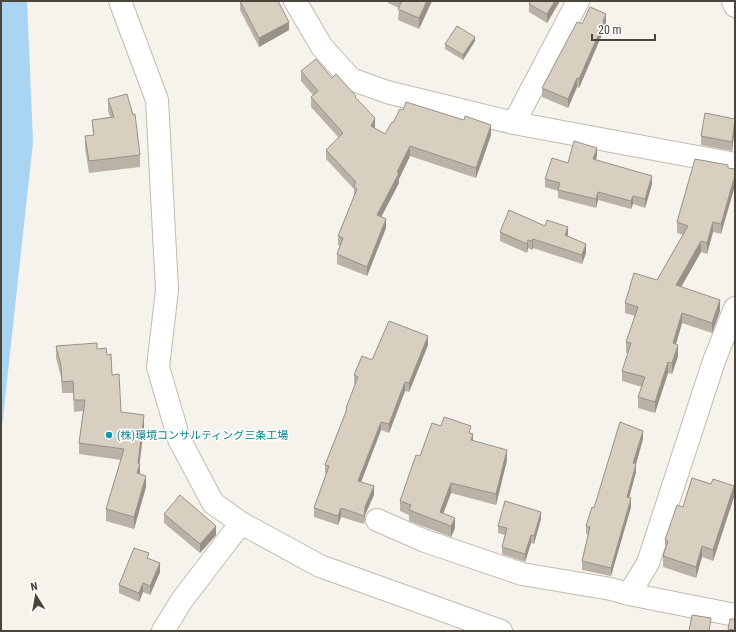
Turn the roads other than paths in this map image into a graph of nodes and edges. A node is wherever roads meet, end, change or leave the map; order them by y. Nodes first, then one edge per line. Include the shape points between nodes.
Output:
1 (120, 1) edge
2 (295, 1) edge
3 (578, 1) edge
4 (733, 1) edge
5 (735, 6) edge
6 (514, 123) junction
7 (735, 164) edge
8 (735, 308) edge
9 (377, 520) dead end
10 (241, 523) junction
11 (629, 594) junction
12 (735, 616) edge
13 (162, 631) edge
14 (501, 631) edge

1 - 10 street via 157,100 167,290 158,367 180,439 187,453 214,503
2 - 6 street via 322,47 351,79 387,92
3 - 6 street
4 - 5 street
6 - 7 street
8 - 11 street via 714,361 648,563
9 - 11 street via 425,541 522,574
10 - 13 street via 182,600
10 - 14 street via 320,566
11 - 12 street

